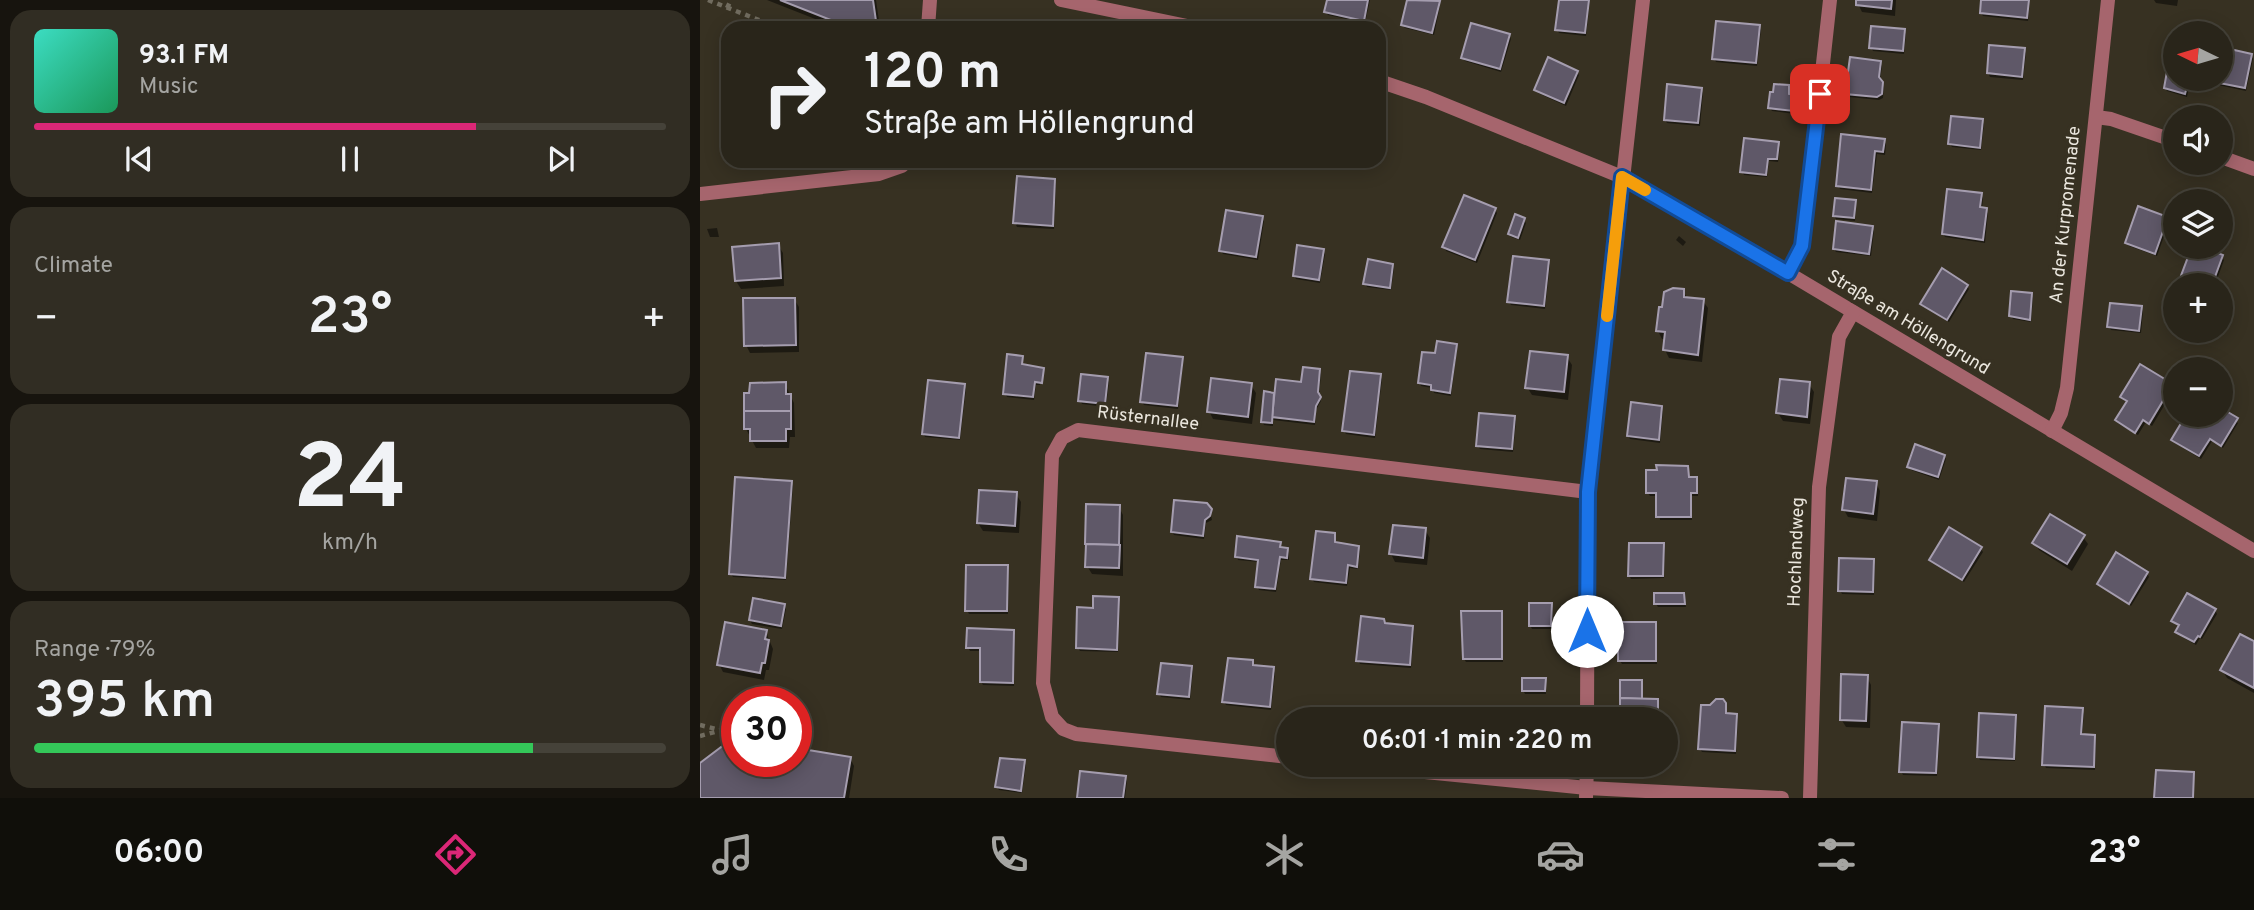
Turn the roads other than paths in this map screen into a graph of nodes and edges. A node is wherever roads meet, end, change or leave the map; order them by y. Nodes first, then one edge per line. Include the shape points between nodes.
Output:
1 (930, 0) edge
2 (1061, 0) edge
3 (1643, 0) edge
4 (1830, 0) edge
5 (2108, 0) edge
6 (928, 21) edge
7 (1163, 21) edge
8 (1386, 83) edge
9 (2096, 117) junction
10 (2163, 137) edge
11 (2233, 161) edge
12 (896, 168) edge
13 (2254, 169) edge
14 (1622, 177) junction
15 (700, 194) edge
16 (1788, 273) junction
17 (1853, 312) junction
18 (2052, 431) junction
19 (1588, 492) junction
20 (2254, 551) edge
21 (1587, 707) edge
22 (1276, 756) edge
23 (1453, 777) edge
24 (1586, 793) edge
25 (1782, 798) edge
26 (1810, 798) edge

1 - 6 street
2 - 7 street
3 - 14 street
4 - 16 street via 1802,246
5 - 9 street, An der Kurpromenade
8 - 14 street, Straße am Höllengrund
9 - 10 street
9 - 18 street, An der Kurpromenade via 2067,388
11 - 13 street
12 - 15 street via 879,174
14 - 16 street, Straße am Höllengrund
14 - 19 street
16 - 17 street, Straße am Höllengrund
17 - 18 street, Straße am Höllengrund
17 - 26 street, Hochlandweg via 1839,337 1819,488
18 - 20 street, Straße am Höllengrund
19 - 21 street
19 - 22 street, Rüsternallee via 1078,430 1062,438 1052,456 1045,581 1042,683 1052,717 1076,734
23 - 24 street
24 - 25 street

